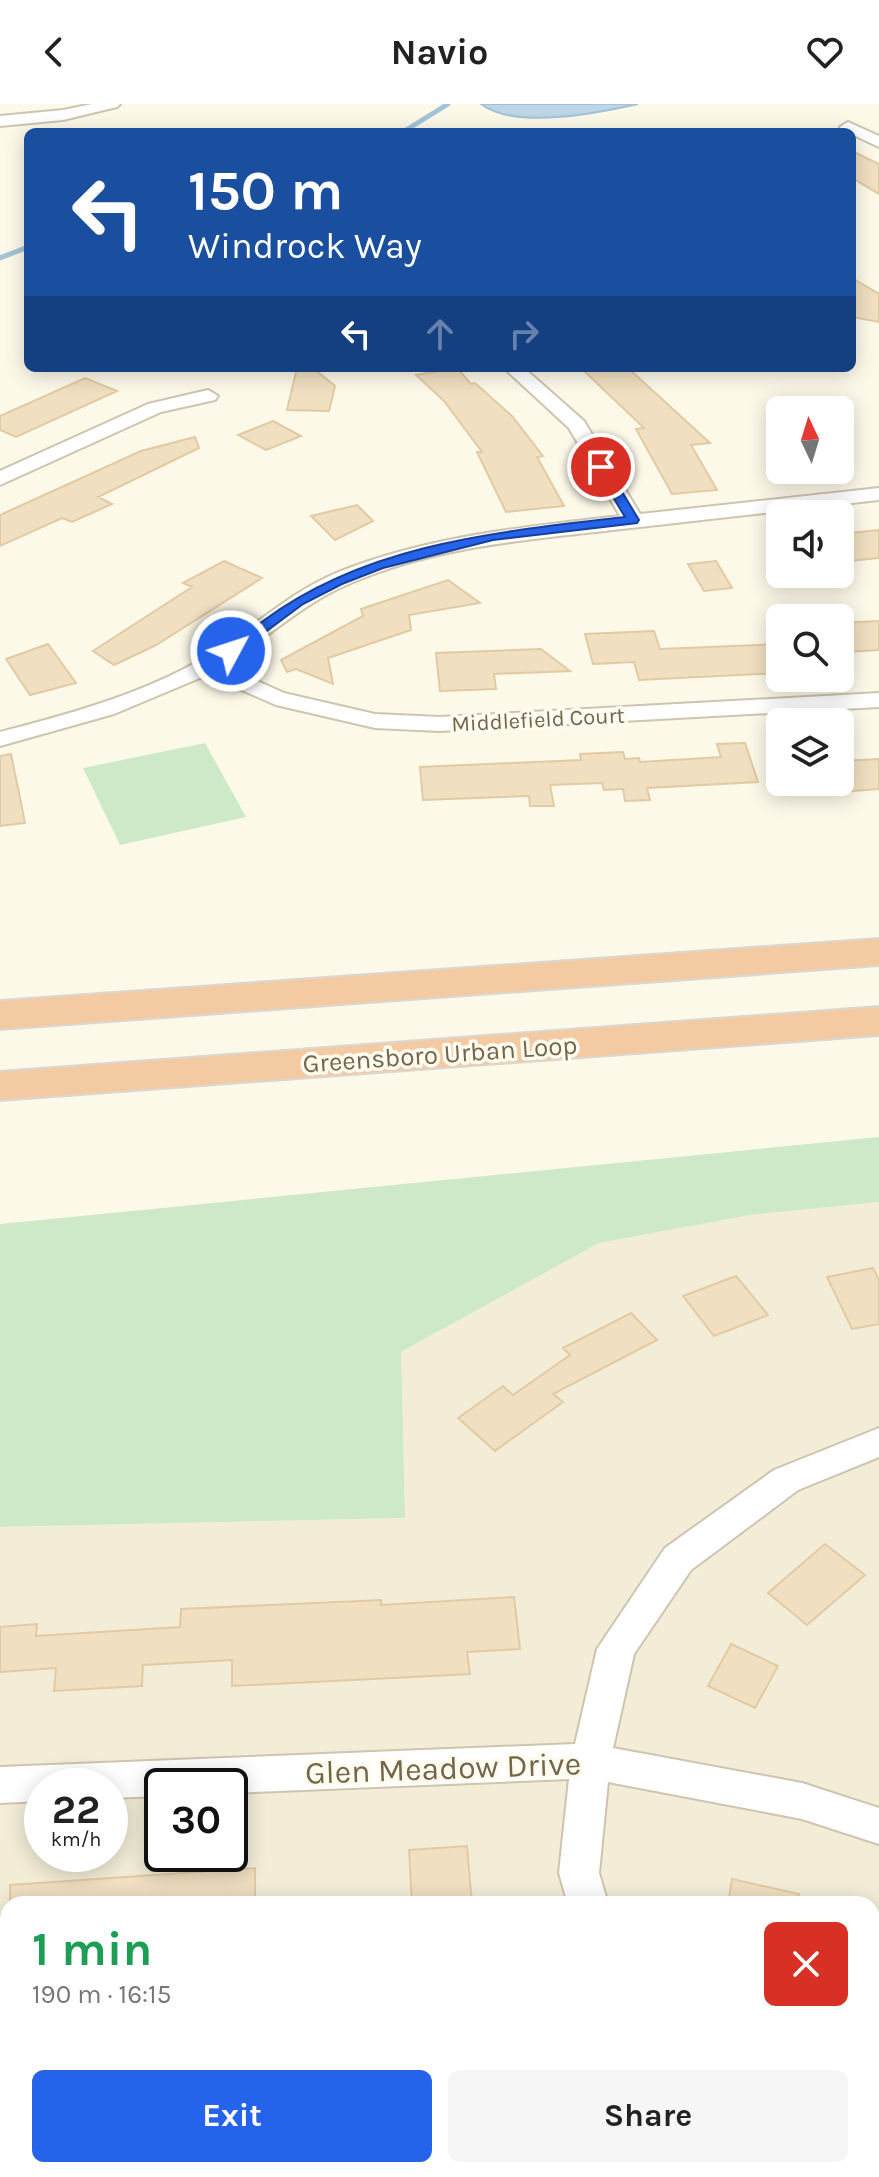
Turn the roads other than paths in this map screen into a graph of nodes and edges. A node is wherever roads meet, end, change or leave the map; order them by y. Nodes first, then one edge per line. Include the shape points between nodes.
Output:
1 (109, 104) edge
2 (0, 121) edge
3 (856, 131) edge
4 (879, 142) edge
5 (517, 372) edge
6 (208, 396) dead end
7 (0, 479) edge
8 (879, 494) edge
9 (633, 520) junction
10 (206, 666) junction
11 (879, 700) edge
12 (0, 739) edge
13 (879, 952) edge
14 (0, 1015) edge
15 (879, 1021) edge
16 (0, 1086) edge
17 (879, 1442) edge
18 (591, 1761) junction
19 (0, 1785) edge
20 (879, 1826) edge
21 (586, 1896) edge

1 - 2 street
3 - 4 street
5 - 9 street via 577,425
6 - 7 street via 155,408
8 - 9 street
9 - 10 street via 493,537 378,565 299,601
10 - 11 street, Middlefield Court via 276,698 375,721 414,723
10 - 12 street via 113,709
13 - 14 highway
15 - 16 highway, Greensboro Urban Loop
17 - 18 street via 786,1480 678,1559 616,1649
18 - 19 street, Glen Meadow Drive
18 - 20 street, Glen Meadow Drive via 802,1801
18 - 21 street via 579,1873

